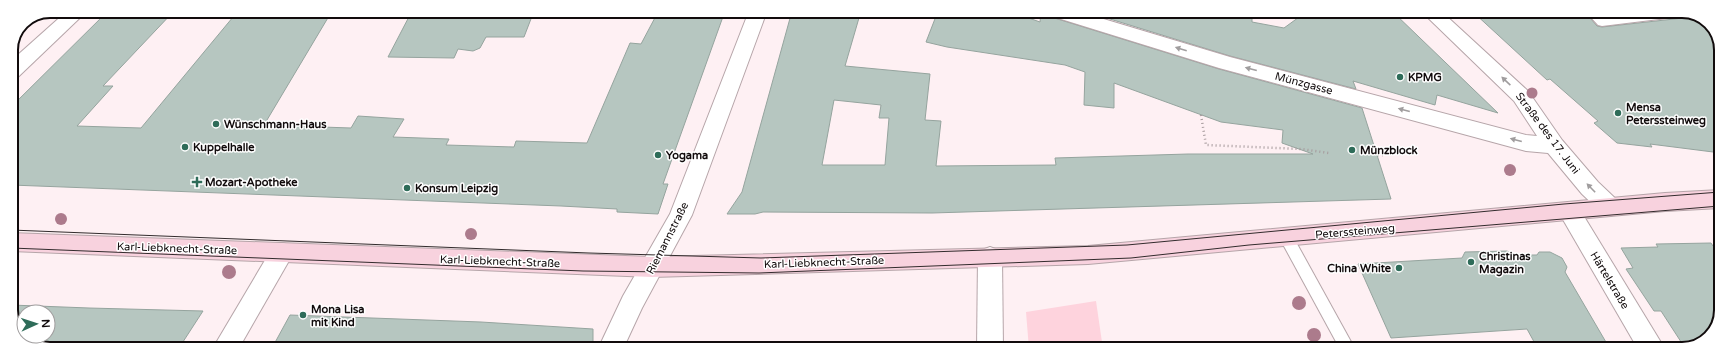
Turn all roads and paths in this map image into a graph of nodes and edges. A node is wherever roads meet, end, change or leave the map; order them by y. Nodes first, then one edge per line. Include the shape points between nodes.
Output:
1 (70, 18) edge
2 (755, 18) edge
3 (1079, 18) edge
4 (1438, 18) edge
5 (1598, 18) edge
6 (1635, 18) edge
7 (18, 66) edge
8 (1201, 115) dead end
9 (1554, 146) junction
10 (1329, 153) dead end
11 (1378, 155) dead end
12 (1386, 155) dead end
13 (1714, 199) edge
14 (1610, 208) junction
15 (1570, 211) junction
16 (1286, 237) junction
17 (18, 242) edge
18 (282, 252) junction
19 (990, 257) junction
20 (652, 267) junction
21 (230, 342) edge
22 (613, 342) edge
23 (990, 342) edge
24 (1344, 342) edge
25 (1648, 342) edge

1 - 7 street
2 - 20 street, Riemannstraße via 681,215
9 -> 3 street, Münzgasse via 1526,143 1226,63
9 -> 4 street, Straße des 17. Juni via 1521,96
5 - 6 lane via 1602,22
8 - 10 path via 1206,145 1301,149
14 -> 9 street, Straße des 17. Juni
11 - 12 path
13 - 14 main road, Peterssteinweg
14 - 15 main road, Peterssteinweg
15 - 16 main road, Peterssteinweg
15 - 25 street, Härtelstraße
16 - 19 main road, Peterssteinweg via 1088,255
16 - 24 lane
17 - 18 main road, Karl-Liebknecht-Straße
18 - 20 main road, Karl-Liebknecht-Straße
18 - 21 street
19 - 20 main road, Karl-Liebknecht-Straße
19 - 23 street
20 - 22 street, Riemannstraße

